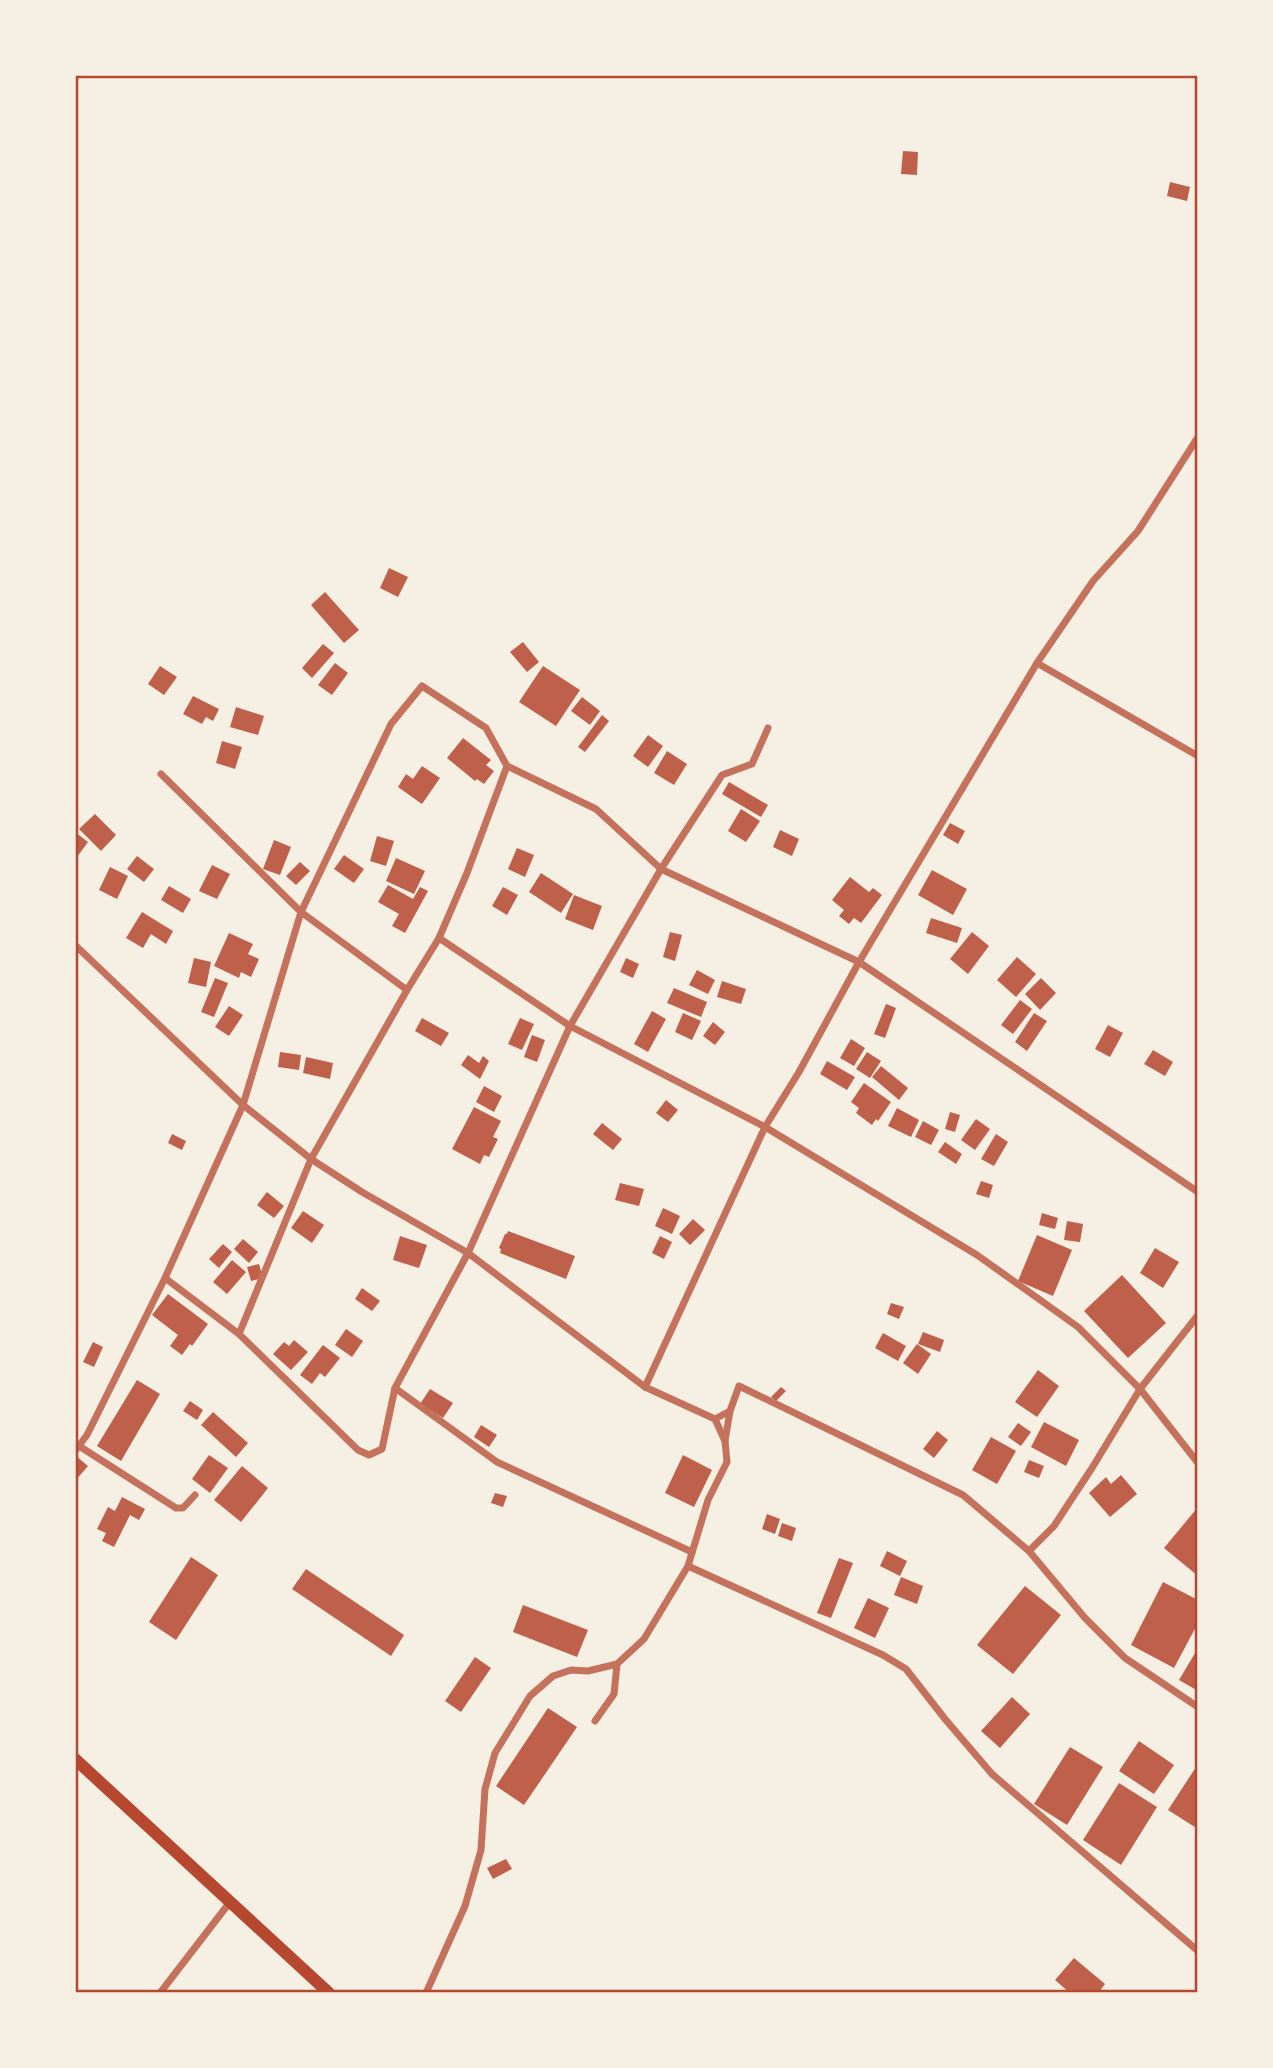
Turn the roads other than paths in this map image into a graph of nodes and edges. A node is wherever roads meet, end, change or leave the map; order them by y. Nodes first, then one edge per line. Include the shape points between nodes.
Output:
1 (1198, 437) edge
2 (1037, 663) junction
3 (768, 728) dead end
4 (1198, 756) edge
5 (507, 766) junction
6 (161, 774) dead end
7 (662, 869) junction
8 (301, 912) junction
9 (439, 938) junction
10 (75, 945) edge
11 (859, 962) junction
12 (407, 990) junction
13 (570, 1026) junction
14 (243, 1105) junction
15 (765, 1127) junction
16 (311, 1159) junction
17 (1198, 1192) edge
18 (468, 1253) junction
19 (164, 1278) junction
20 (1198, 1315) edge
21 (239, 1334) junction
22 (645, 1387) junction
23 (394, 1388) junction
24 (1140, 1388) junction
25 (730, 1410) junction
26 (715, 1419) junction
27 (725, 1441) junction
28 (77, 1448) edge
29 (1198, 1462) edge
30 (195, 1495) dead end
31 (1029, 1551) junction
32 (692, 1552) junction
33 (688, 1566) junction
34 (617, 1664) junction
35 (1198, 1707) edge
36 (595, 1721) dead end
37 (75, 1759) edge
38 (230, 1902) junction
39 (1198, 1951) edge
40 (160, 1993) edge
41 (329, 1993) edge
42 (426, 1993) edge

1 - 2 street via 1138,531 1093,581
2 - 4 street
2 - 11 street
3 - 7 street via 752,764 722,775
5 - 7 street via 596,809
5 - 8 street via 486,729 422,686 391,724
5 - 9 street
6 - 8 street
7 - 11 street
7 - 13 street
8 - 12 street
8 - 14 street
9 - 12 street
9 - 13 street
10 - 14 street
11 - 15 street
11 - 17 street
12 - 16 street
13 - 15 street
13 - 18 street
14 - 16 street
14 - 19 street
15 - 22 street
15 - 24 street via 976,1255 1079,1327
16 - 18 street
16 - 21 street
18 - 22 street
18 - 23 street
19 - 21 street
19 - 28 street via 88,1435
20 - 24 street
21 - 23 street via 358,1450 369,1455 382,1449
22 - 26 street
23 - 32 street via 498,1462
24 - 29 street
24 - 31 street via 1054,1526
25 - 26 street
25 - 27 street
25 - 31 street via 739,1386 962,1494
26 - 27 street
27 - 32 street via 727,1462 708,1500
28 - 30 street via 176,1508 183,1508
31 - 35 street via 1125,1658
32 - 33 street
33 - 34 street via 644,1639
33 - 39 street via 906,1669 992,1774
34 - 36 street via 614,1693
34 - 42 street via 553,1676 530,1696 495,1752 485,1788 481,1850 464,1906
37 - 38 main road
38 - 40 street
38 - 41 main road

